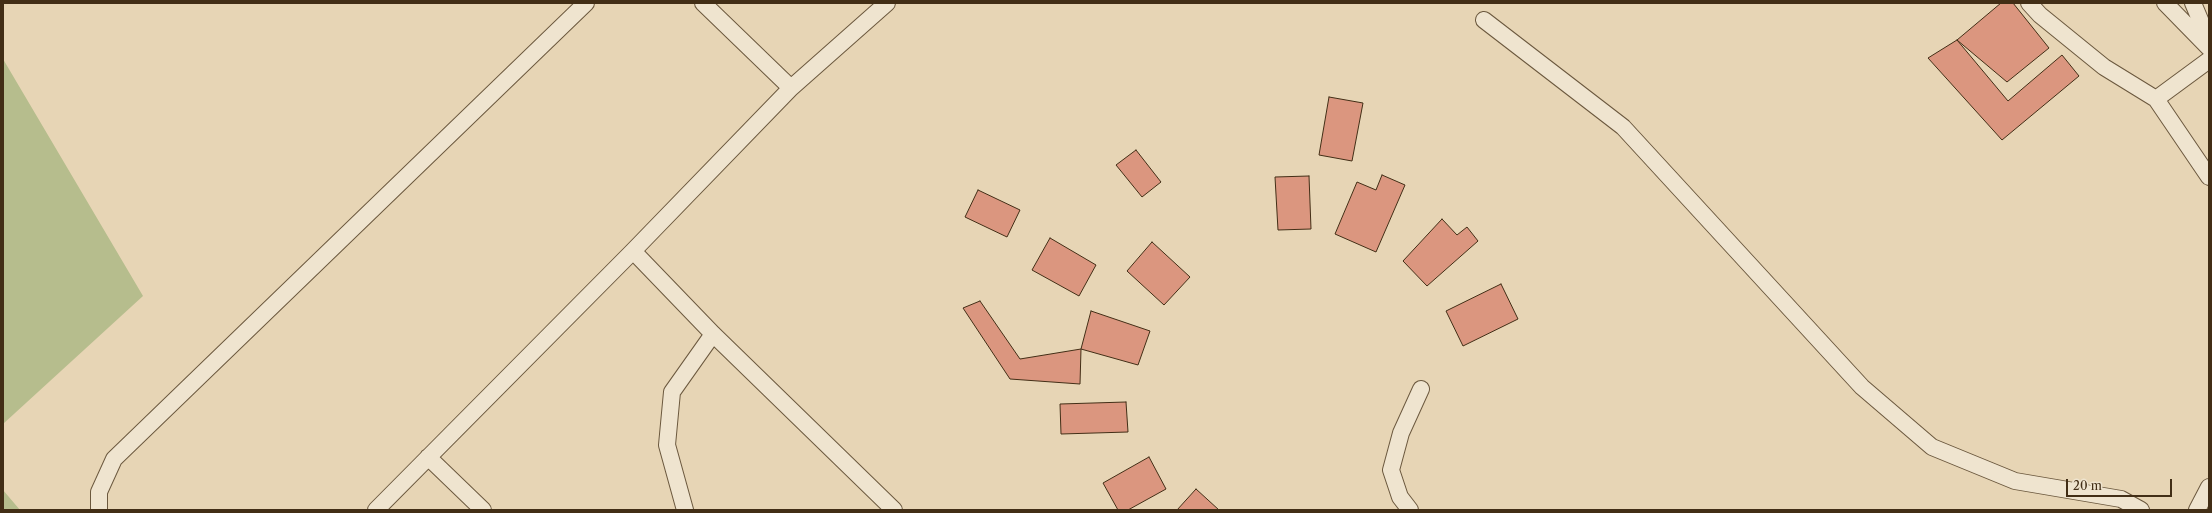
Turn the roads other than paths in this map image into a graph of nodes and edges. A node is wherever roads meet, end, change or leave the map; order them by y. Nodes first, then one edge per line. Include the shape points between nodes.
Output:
1 (586, 3) edge
2 (703, 3) edge
3 (887, 3) edge
4 (2029, 3) edge
5 (2165, 3) edge
6 (2193, 3) edge
7 (1484, 20) dead end
8 (2209, 41) edge
9 (2209, 48) edge
10 (2209, 60) edge
11 (791, 88) junction
12 (2156, 99) junction
13 (2209, 177) edge
14 (633, 252) junction
15 (713, 334) junction
16 (1421, 389) dead end
17 (428, 457) junction
18 (2209, 487) edge
19 (99, 510) edge
20 (376, 510) edge
21 (483, 510) edge
22 (685, 510) edge
23 (894, 510) edge
24 (1410, 510) edge
25 (2141, 510) edge
26 (2197, 510) edge

1 - 19 lane via 114,459 99,492
2 - 11 lane
3 - 11 lane
4 - 12 lane via 2104,67
5 - 9 lane
6 - 8 lane
7 - 25 lane via 1623,127 1862,387 1932,447 2015,481 2121,499
10 - 12 lane
11 - 14 lane
12 - 13 lane
14 - 15 lane
14 - 17 lane
15 - 22 lane via 672,392 667,445
15 - 23 lane
16 - 24 lane via 1401,433 1391,470 1400,497
17 - 20 lane
17 - 21 lane
18 - 26 lane

